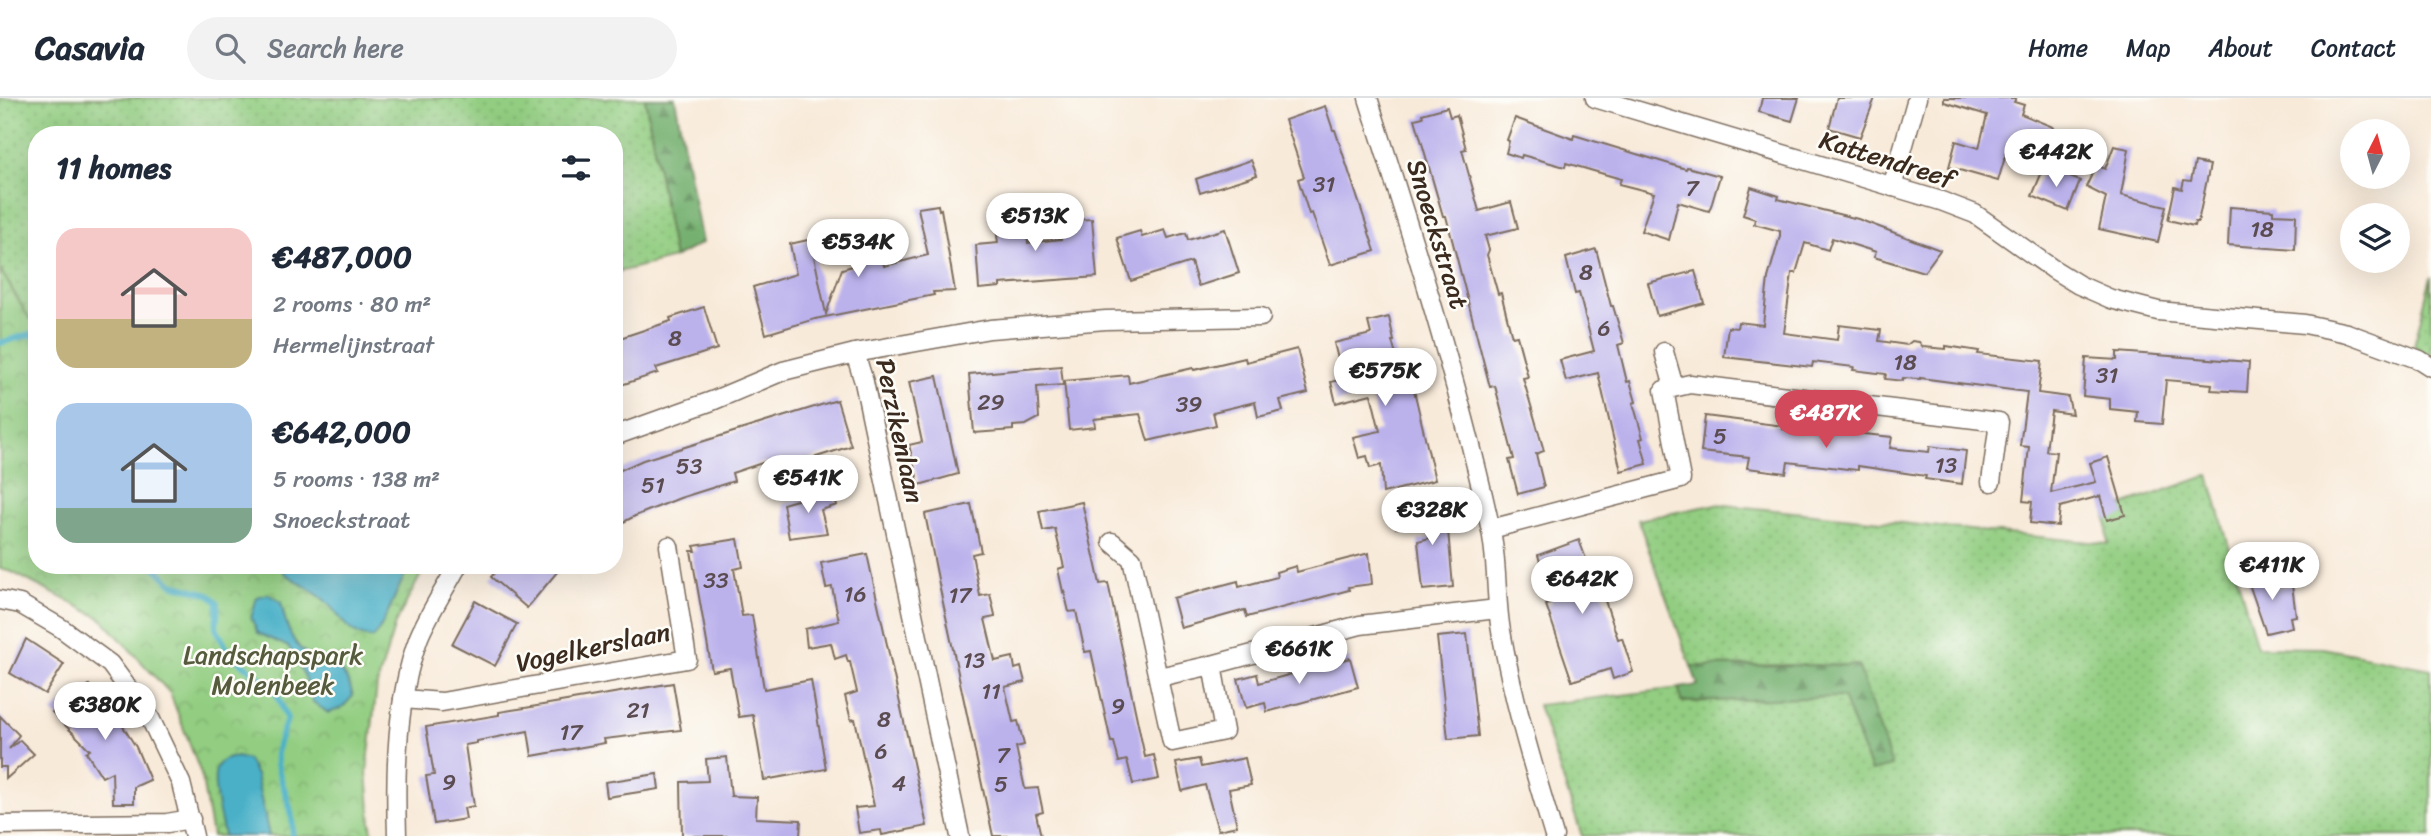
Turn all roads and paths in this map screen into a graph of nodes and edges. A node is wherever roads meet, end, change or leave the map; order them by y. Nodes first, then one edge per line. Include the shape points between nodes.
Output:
1 (1368, 98) edge
2 (1595, 98) edge
3 (1916, 98) edge
4 (1892, 187) junction
5 (1261, 317) dead end
6 (1664, 352) dead end
7 (855, 353) junction
8 (2431, 367) edge
9 (1674, 387) junction
10 (623, 433) edge
11 (1991, 482) dead end
12 (1491, 529) junction
13 (1112, 542) dead end
14 (669, 546) dead end
15 (453, 574) edge
16 (0, 600) edge
17 (1497, 609) junction
18 (1212, 665) junction
19 (1159, 677) junction
20 (403, 699) junction
21 (0, 825) edge
22 (192, 827) edge
23 (397, 836) edge
24 (960, 836) edge
25 (1555, 836) edge

1 - 12 street, Snoeckstraat via 1429,287
2 - 4 street, Kattendreef
3 - 4 street
4 - 8 street, Kattendreef via 1975,214 2053,269 2111,299 2158,311 2305,324 2347,333
5 - 7 street, Perzikenlaan via 1106,320 1003,328
6 - 9 street
7 - 10 street via 783,371
7 - 24 street, Perzikenlaan
9 - 11 street via 1690,384 1998,422
9 - 12 street via 1664,390 1681,478
12 - 17 street, Snoeckstraat
13 - 19 street via 1132,559
14 - 20 street, Vogelkerslaan via 687,659 442,702
15 - 20 street via 419,637
16 - 22 street via 20,604 110,664 150,718 181,782
17 - 18 street via 1360,625
17 - 25 street, Snoeckstraat via 1528,747
18 - 19 street
18 - 19 street via 1224,732 1172,743
20 - 23 street via 395,781
21 - 22 street via 167,823

